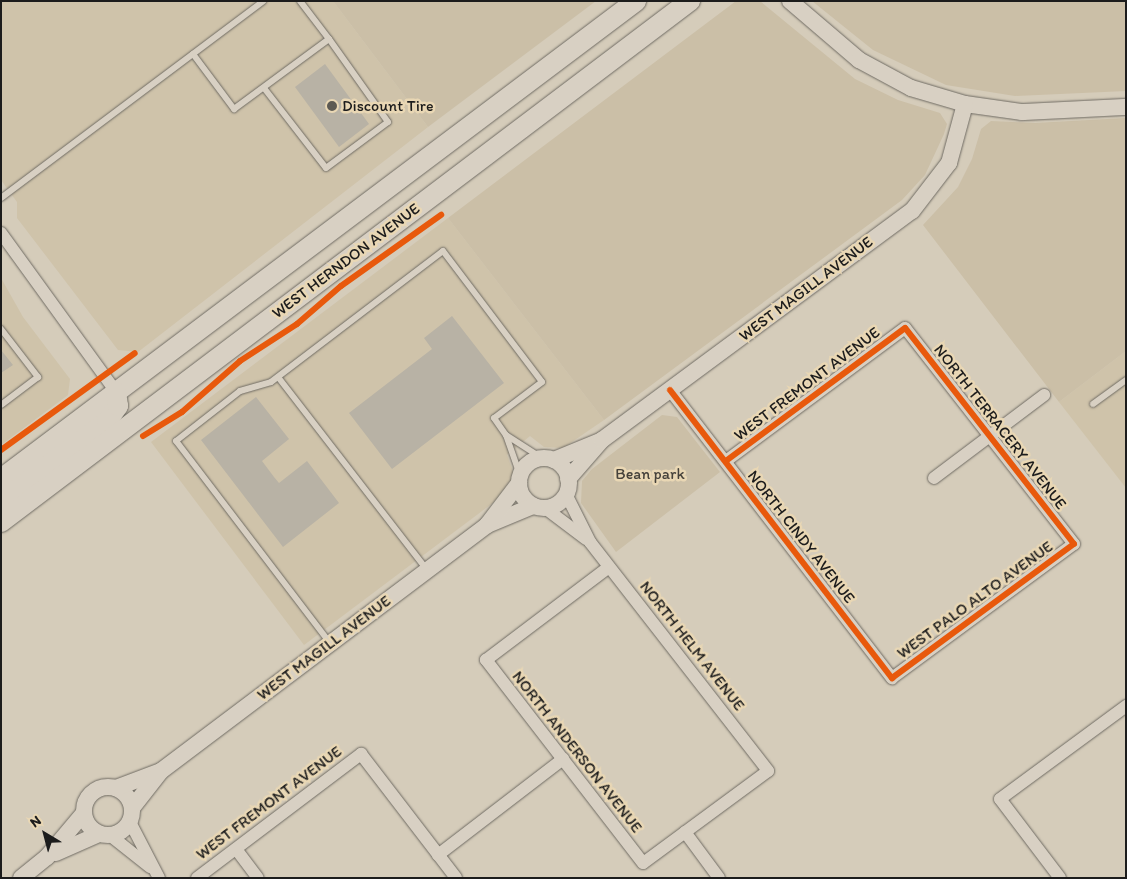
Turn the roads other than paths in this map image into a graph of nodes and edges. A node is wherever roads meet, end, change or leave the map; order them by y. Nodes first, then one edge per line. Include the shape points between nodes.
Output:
1 (263, 1) edge
2 (300, 1) edge
3 (636, 1) edge
4 (690, 1) edge
5 (790, 1) edge
6 (329, 39) junction
7 (193, 54) junction
8 (264, 88) junction
9 (965, 104) junction
10 (1126, 107) edge
11 (1, 198) edge
12 (1, 232) edge
13 (905, 328) joint
14 (1, 329) edge
15 (278, 377) junction
16 (1126, 380) edge
17 (670, 390) junction
18 (116, 392) junction
19 (1044, 395) dead end
20 (1093, 404) dead end
21 (1, 405) edge
22 (506, 435) junction
23 (990, 436) junction
24 (602, 440) junction
25 (548, 459) junction
26 (726, 461) junction
27 (934, 478) dead end
28 (1, 479) edge
29 (519, 479) junction
30 (567, 486) junction
31 (1, 501) edge
32 (539, 507) junction
33 (1, 522) edge
34 (487, 525) junction
35 (590, 542) junction
36 (1074, 544) joint
37 (610, 567) junction
38 (427, 570) junction
39 (330, 643) junction
40 (892, 678) joint
41 (1126, 706) edge
42 (562, 759) junction
43 (161, 771) junction
44 (116, 788) junction
45 (84, 814) junction
46 (131, 815) junction
47 (685, 832) junction
48 (105, 835) junction
49 (236, 849) junction
50 (438, 855) junction
51 (47, 857) junction
52 (155, 873) edge
53 (21, 878) edge
54 (197, 878) edge
55 (258, 878) edge
56 (456, 878) edge
57 (720, 878) edge
58 (1060, 878) edge

1 - 7 lane
2 - 6 lane
3 - 18 main road, WEST HERNDON AVENUE
4 - 33 main road, WEST HERNDON AVENUE
5 - 9 street via 828,37 884,75 911,88
6 - 8 lane
6 - 8 lane via 388,122 326,168
7 - 8 lane via 234,109
7 - 11 lane
9 - 10 street via 1022,112
9 - 17 street, WEST MAGILL AVENUE via 949,163 912,211
12 - 18 street
13 - 23 street, NORTH TERRACERY AVENUE
13 - 26 street, WEST FREMONT AVENUE
14 - 21 lane via 38,377
15 - 22 lane via 443,251 542,382 494,418
15 - 38 lane
15 - 39 lane via 240,391 176,441
16 - 20 lane
17 - 24 street, WEST MAGILL AVENUE
17 - 26 street, NORTH CINDY AVENUE
18 - 28 main road, WEST HERNDON AVENUE
18 - 31 main road via 118,406 107,421
19 - 23 street
22 - 25 lane
22 - 29 lane
23 - 27 street
23 - 36 street, NORTH TERRACERY AVENUE
24 - 25 street, WEST MAGILL AVENUE
24 - 30 street, WEST MAGILL AVENUE
25 - 29 street via 530,462
25 - 30 street
26 - 40 street, NORTH CINDY AVENUE
29 - 32 street via 525,500
29 - 34 street, WEST MAGILL AVENUE
30 - 32 street via 561,501
30 - 35 street, NORTH HELM AVENUE
32 - 34 street, WEST MAGILL AVENUE
32 - 35 street, NORTH HELM AVENUE
34 - 38 street, WEST MAGILL AVENUE
35 - 37 street, NORTH HELM AVENUE
36 - 40 street, WEST PALO ALTO AVENUE
37 - 42 street, NORTH ANDERSON AVENUE via 486,660
37 - 47 street, NORTH HELM AVENUE via 768,771
38 - 39 street, WEST MAGILL AVENUE
39 - 43 street, WEST MAGILL AVENUE
41 - 58 street via 1000,799
42 - 47 street, NORTH ANDERSON AVENUE via 642,863
42 - 50 street
43 - 44 street, WEST MAGILL AVENUE
43 - 46 street, WEST MAGILL AVENUE
44 - 45 street via 97,789 89,796
44 - 46 street
45 - 48 street via 86,823
45 - 51 street
46 - 48 street
46 - 52 street
47 - 57 street
48 - 51 street
48 - 52 street
49 - 50 street, WEST FREMONT AVENUE via 361,754
49 - 54 street, WEST FREMONT AVENUE
49 - 55 street
50 - 56 street
51 - 53 street

